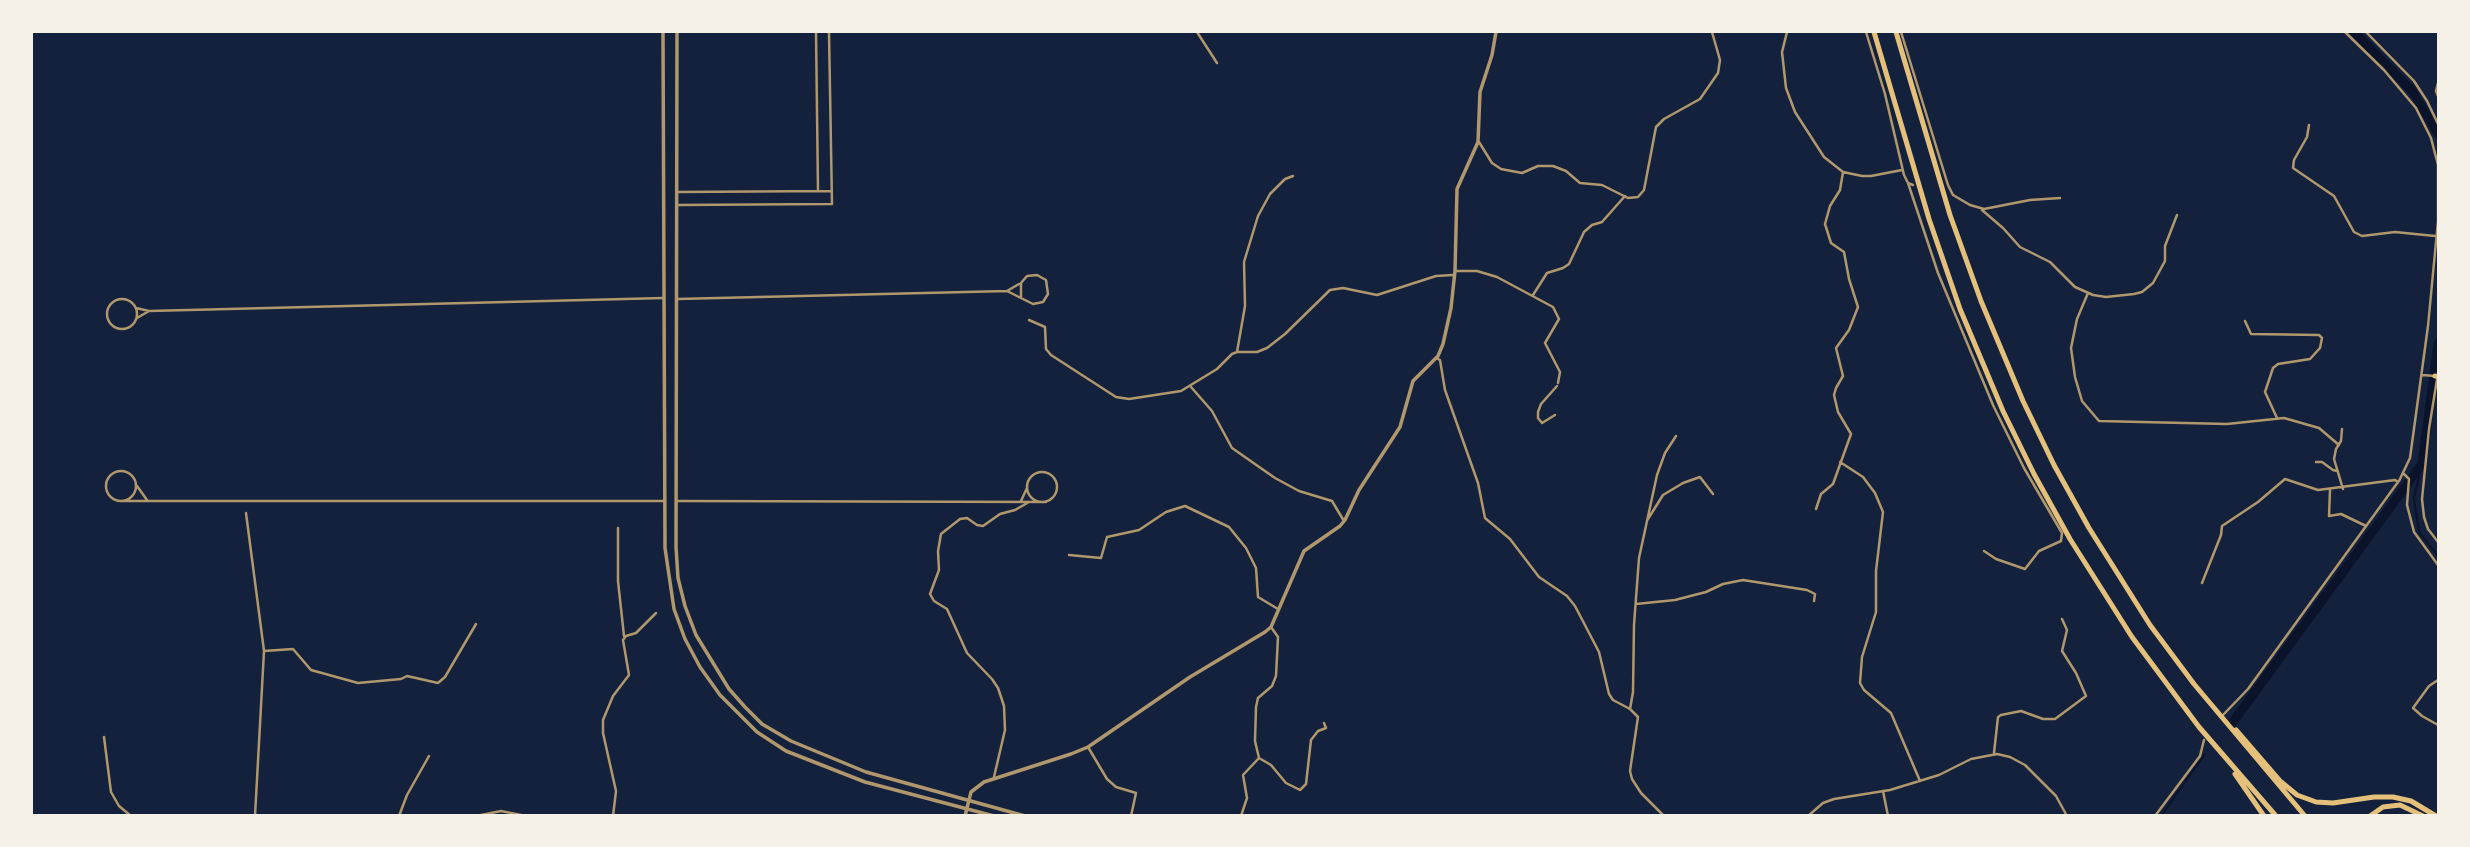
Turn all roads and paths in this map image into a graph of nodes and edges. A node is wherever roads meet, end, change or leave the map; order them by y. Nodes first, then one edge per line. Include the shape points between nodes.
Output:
1 (663, 32) edge
2 (677, 32) edge
3 (816, 32) edge
4 (829, 32) edge
5 (1197, 32) edge
6 (1496, 32) edge
7 (1712, 32) edge
8 (1787, 32) edge
9 (1866, 32) edge
10 (1874, 32) edge
11 (1898, 32) edge
12 (2345, 32) edge
13 (2366, 32) edge
14 (1217, 63) dead end
15 (2438, 83) edge
16 (2438, 96) edge
17 (2438, 124) edge
18 (2309, 125) dead end
19 (1478, 142) junction
20 (1902, 170) junction
21 (1843, 172) junction
22 (1293, 176) dead end
23 (1946, 176) junction
24 (1940, 177) dead end
25 (1908, 183) junction
26 (1913, 185) dead end
27 (677, 191) junction
28 (818, 191) junction
29 (831, 191) junction
30 (1625, 197) junction
31 (2060, 198) dead end
32 (677, 205) junction
33 (1979, 208) junction
34 (2177, 215) dead end
35 (2436, 236) junction
36 (1455, 273) junction
37 (1021, 283) junction
38 (1007, 291) junction
39 (2088, 293) junction
40 (1533, 295) junction
41 (1021, 297) junction
42 (664, 298) junction
43 (677, 299) junction
44 (136, 308) junction
45 (149, 311) junction
46 (137, 318) junction
47 (1029, 320) dead end
48 (2245, 321) dead end
49 (1237, 352) junction
50 (1436, 358) junction
51 (2423, 375) junction
52 (2438, 376) edge
53 (1191, 387) junction
54 (1555, 415) dead end
55 (2277, 418) junction
56 (2342, 429) dead end
57 (1676, 436) dead end
58 (2339, 445) junction
59 (1840, 462) junction
60 (2316, 462) dead end
61 (2337, 471) junction
62 (2406, 476) junction
63 (2398, 482) junction
64 (137, 485) junction
65 (1027, 488) junction
66 (2343, 489) junction
67 (2330, 490) junction
68 (1713, 494) dead end
69 (121, 501) junction
70 (664, 501) junction
71 (676, 501) junction
72 (1021, 501) junction
73 (149, 502) junction
74 (1029, 502) junction
75 (1046, 502) junction
76 (1816, 509) dead end
77 (246, 513) dead end
78 (1344, 521) junction
79 (1647, 521) junction
80 (2366, 526) junction
81 (618, 528) dead end
82 (2438, 542) edge
83 (1984, 551) dead end
84 (1069, 555) dead end
85 (2438, 565) edge
86 (2202, 583) dead end
87 (1814, 601) dead end
88 (1636, 604) junction
89 (1278, 609) junction
90 (656, 613) dead end
91 (2062, 619) dead end
92 (476, 624) dead end
93 (1271, 627) junction
94 (624, 638) junction
95 (264, 652) junction
96 (2438, 680) edge
97 (2194, 684) junction
98 (729, 689) junction
99 (718, 691) junction
100 (1630, 709) junction
101 (2223, 715) dead end
102 (1324, 723) dead end
103 (2438, 725) edge
104 (2199, 727) junction
105 (104, 737) dead end
106 (2204, 740) dead end
107 (1088, 747) junction
108 (1994, 754) junction
109 (429, 757) dead end
110 (1259, 758) junction
111 (995, 778) junction
112 (1920, 781) junction
113 (1883, 791) junction
114 (968, 799) junction
115 (967, 808) junction
116 (131, 816) edge
117 (255, 816) edge
118 (399, 816) edge
119 (476, 816) edge
120 (526, 816) edge
121 (613, 816) edge
122 (965, 816) edge
123 (994, 816) edge
124 (1025, 816) edge
125 (1131, 816) edge
126 (1241, 816) edge
127 (1664, 816) edge
128 (1808, 816) edge
129 (1888, 816) edge
130 (2067, 816) edge
131 (2155, 816) edge
132 (2264, 816) edge
133 (2276, 816) edge
134 (2305, 816) edge
135 (2370, 816) edge
136 (2423, 816) edge
137 (2436, 816) edge

1 - 42 street
2 - 27 street
3 - 28 street
4 - 29 street
5 - 14 street
6 - 19 street via 1480,92
7 - 30 street via 1719,52 1718,73 1700,99 1656,127 1644,190 1639,197
8 - 21 street via 1782,60 1791,102 1820,151
9 - 20 street
10 - 104 highway via 1929,219 2003,411 2070,539 2132,637
11 - 23 street
11 - 97 highway via 1950,215 2023,401 2089,528 2150,625
12 - 35 street via 2400,89 2431,138 2438,165
13 - 17 street via 2414,81
15 - 16 street
18 - 35 street via 2293,168 2334,196 2354,232 2362,236 2395,232
19 - 30 street via 1497,168 1522,173 1553,166 1580,183 1602,185
19 - 36 street via 1457,189
20 - 21 street via 1871,176
20 - 25 street
21 - 59 street via 1825,225 1831,243 1844,252 1858,307 1836,348 1843,376 1834,395 1851,434
22 - 49 street via 1270,194 1258,216 1244,262 1245,306
23 - 24 street
23 - 33 street via 1953,195
25 - 26 street
25 - 83 street via 1938,273 1993,405 2062,533 2061,541 2039,551 2025,569
27 - 28 street
27 - 32 street
28 - 29 street
29 - 32 street via 832,204
30 - 40 street via 1602,222 1584,232 1569,264 1547,273
31 - 33 street
32 - 43 street
33 - 39 street via 2020,247 2043,258
34 - 39 street via 2163,266 2147,288 2124,296
35 - 51 street
36 - 40 street via 1489,274
36 - 49 street via 1377,295 1330,290 1267,348
36 - 50 street via 1447,331
37 - 38 street
37 - 41 street
37 - 41 street via 1027,276 1037,275 1046,280 1049,289 1038,304
38 - 41 street
38 - 43 street
39 - 55 street via 2071,348 2082,401 2099,421 2227,424
40 - 54 street via 1559,315 1545,343 1560,372 1538,418 1542,423
42 - 45 street
42 - 70 street
43 - 71 street
44 - 45 street
44 - 46 street
44 - 46 street via 119,300 107,315 119,329 128,328
45 - 46 street
47 - 53 street via 1045,327 1048,352 1116,397 1129,399
48 - 55 street via 2251,334 2322,338 2310,359 2273,368 2265,392
49 - 53 street
50 - 78 street via 1413,381 1400,427
50 - 100 street via 1478,483 1485,518 1510,539 1539,577 1571,601 1599,652 1609,694
51 - 52 street
51 - 62 street
52 - 82 street via 2422,499 2428,529
53 - 78 street via 1212,411 1232,448 1299,491 1332,501
55 - 58 street via 2319,428
56 - 58 street
57 - 79 street via 1659,468
58 - 61 street via 2334,453
59 - 76 street via 1833,484 1821,494
59 - 112 street via 1863,477 1883,512 1876,612 1862,657 1860,683 1891,713
60 - 61 street
61 - 66 street
62 - 63 street
62 - 85 street via 2411,523
63 - 66 street
63 - 80 street
64 - 69 street via 134,495
64 - 69 street via 130,473 111,475 108,493
64 - 73 street
65 - 72 street
65 - 75 street via 1035,500
65 - 75 street via 1036,472 1051,474 1058,487
66 - 67 street
67 - 80 street via 2329,516 2341,514
67 - 86 street via 2282,480 2222,526
68 - 79 street via 1700,477 1683,483 1662,495
69 - 73 street
70 - 71 street
70 - 73 street
70 - 99 street via 674,609 700,667
71 - 72 street
71 - 98 street via 678,578 685,606 696,635
72 - 74 street
74 - 75 street
74 - 111 street via 1000,513 983,526 960,519 941,534 939,570 930,594 947,609 967,653 998,688 1005,730
77 - 95 street
78 - 89 street via 1304,551
79 - 88 street
80 - 101 street via 2248,689
81 - 94 street
84 - 89 street via 1101,558 1107,537 1139,530 1185,506 1228,527 1256,568 1258,597
87 - 88 street via 1815,594 1807,590 1743,580 1675,600
88 - 100 street
89 - 93 street
90 - 94 street via 636,634
91 - 108 street via 2067,630 2062,651 2086,696 2056,719 2027,712 2001,715
92 - 95 street via 438,683 407,676 358,682 311,670 293,649
93 - 107 street
93 - 110 street via 1279,637 1272,686 1261,694 1256,707
94 - 121 street via 629,675 603,720 616,791
95 - 117 street
96 - 103 street via 2413,708
97 - 134 highway
97 - 137 highway via 2297,795 2333,803 2393,797 2411,801
98 - 99 street
98 - 114 street via 762,724 791,741 866,772
99 - 115 street via 757,732 786,751 865,782
100 - 127 street via 1639,721 1632,779
102 - 110 street via 1326,728 1311,740 1306,784 1300,790
104 - 132 highway
104 - 133 highway
105 - 116 street via 111,792
106 - 131 street via 2200,756
107 - 111 street
107 - 125 street via 1107,779 1136,793
108 - 112 street via 1970,759
108 - 130 street via 2025,765 2056,796
109 - 118 street
110 - 126 street via 1243,775 1247,798
111 - 114 street via 973,789
112 - 113 street
113 - 128 street via 1834,799
113 - 129 street
114 - 115 street
114 - 124 street
115 - 122 street
115 - 123 street
119 - 120 street via 501,811
135 - 136 highway via 2383,807 2400,805

